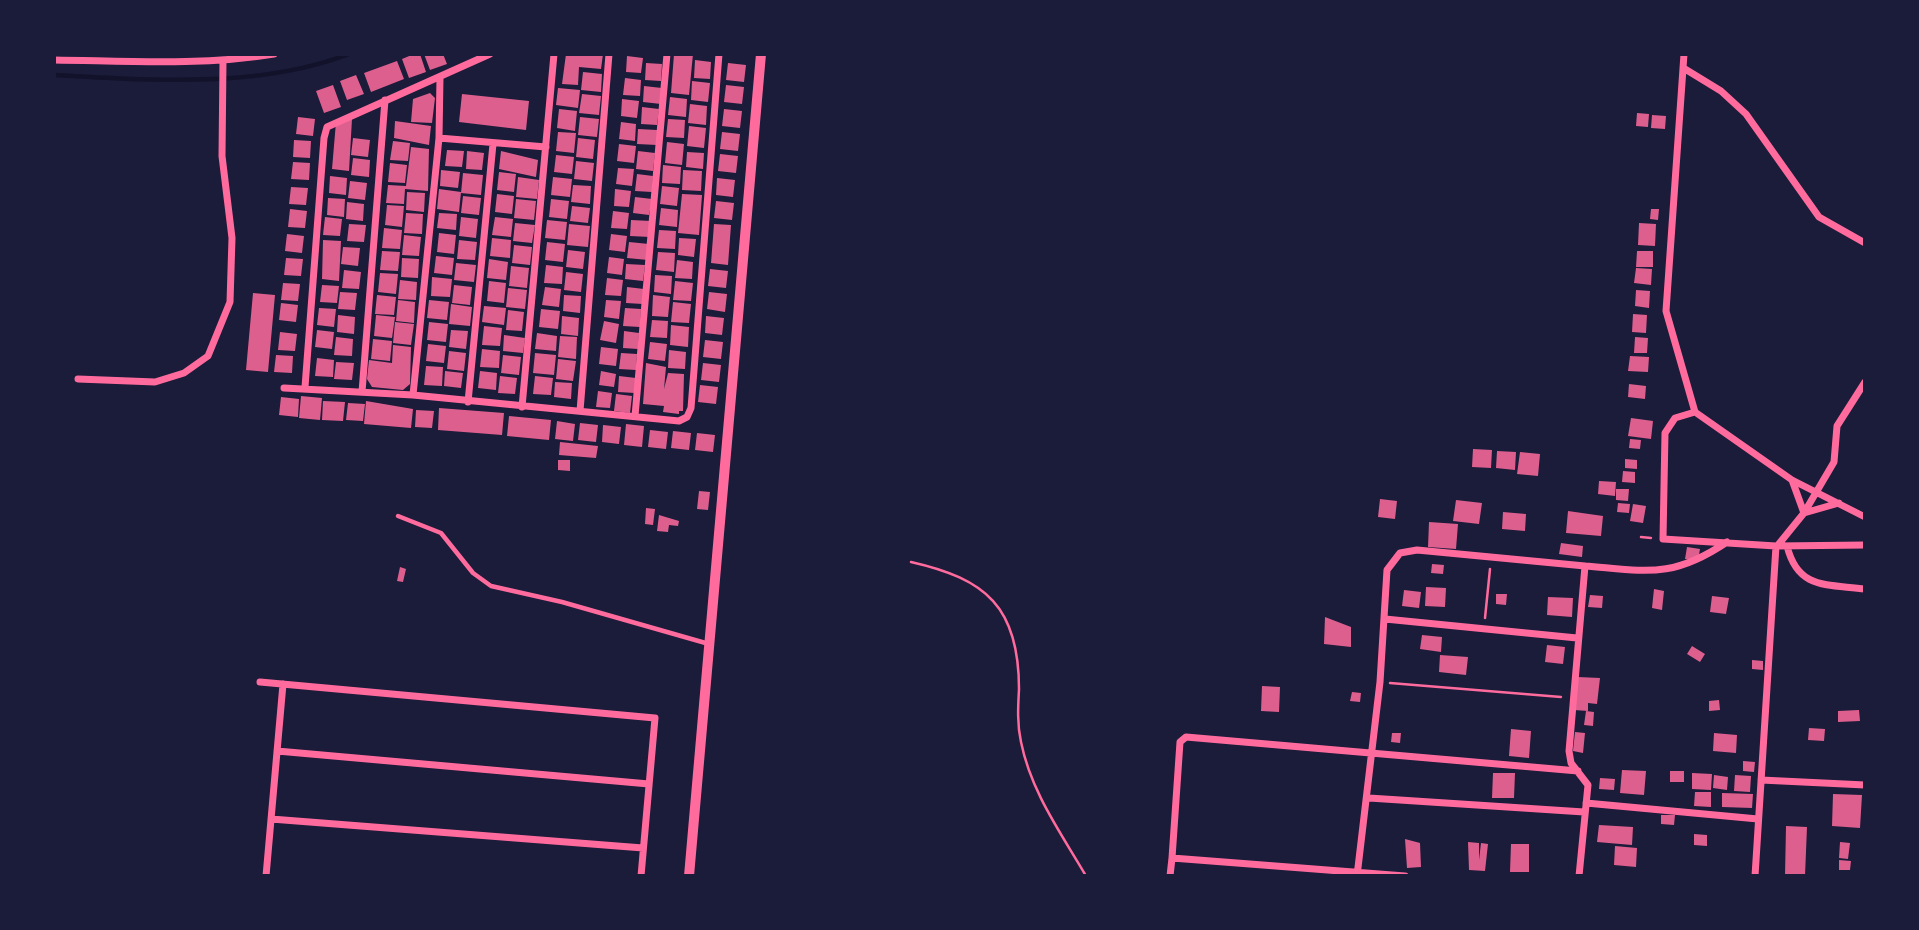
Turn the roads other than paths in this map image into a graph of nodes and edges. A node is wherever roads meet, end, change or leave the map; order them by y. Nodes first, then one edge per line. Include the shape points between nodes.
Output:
1 (274, 54) edge
2 (490, 54) edge
3 (554, 54) edge
4 (609, 54) edge
5 (667, 54) edge
6 (719, 54) edge
7 (761, 54) edge
8 (1684, 54) edge
9 (77, 57) edge
10 (54, 60) edge
11 (223, 61) junction
12 (1685, 69) junction
13 (440, 77) junction
14 (385, 100) junction
15 (439, 138) junction
16 (493, 144) junction
17 (546, 147) junction
18 (1865, 243) edge
19 (78, 379) dead end
20 (1865, 382) edge
21 (305, 387) junction
22 (284, 388) dead end
23 (362, 392) junction
24 (413, 395) junction
25 (468, 401) junction
26 (522, 407) junction
27 (580, 411) junction
28 (1695, 412) junction
29 (635, 416) junction
30 (1792, 480) junction
31 (1817, 492) junction
32 (1839, 503) junction
33 (1804, 513) junction
34 (398, 516) dead end
35 (1865, 517) edge
36 (1728, 542) junction
37 (1865, 545) edge
38 (1780, 546) junction
39 (1585, 566) junction
40 (1865, 589) edge
41 (1385, 619) junction
42 (1577, 638) junction
43 (710, 645) junction
44 (260, 682) dead end
45 (283, 684) junction
46 (277, 751) junction
47 (1372, 754) junction
48 (1579, 771) junction
49 (1761, 780) junction
50 (649, 784) junction
51 (1865, 785) edge
52 (1369, 798) junction
53 (1586, 803) junction
54 (1584, 812) junction
55 (271, 819) junction
56 (1758, 819) junction
57 (643, 848) junction
58 (1172, 858) junction
59 (1358, 874) edge
60 (266, 876) edge
61 (641, 876) edge
62 (689, 876) edge
63 (1170, 876) edge
64 (1405, 876) edge
65 (1581, 876) edge
66 (1755, 876) edge

1 - 11 street
2 - 13 street
3 - 17 street
4 - 27 street
5 - 29 street
6 - 29 street via 691,408 679,421
7 - 43 street
8 - 12 street
9 - 10 street
9 - 11 street via 159,63
11 - 19 street via 222,156 232,238 230,302 208,356 184,373 155,382
12 - 18 street via 1746,114 1819,217
12 - 28 street via 1665,311
13 - 14 street
13 - 15 street
14 - 21 street via 337,120 326,131
14 - 23 street
15 - 16 street
15 - 24 street
16 - 17 street
16 - 25 street
17 - 26 street
20 - 31 street via 1837,426 1834,462
21 - 22 street
21 - 23 street
23 - 24 street
24 - 25 street
25 - 26 street
26 - 27 street
27 - 29 street
28 - 30 street
28 - 36 street via 1675,418 1665,433 1663,539
30 - 31 street
30 - 33 street
31 - 32 street
31 - 33 street
32 - 33 street
32 - 35 street
33 - 38 street
34 - 43 lane via 442,533 473,573 491,586
36 - 38 street
36 - 39 street via 1700,560 1676,568 1643,571
37 - 38 street
38 - 40 street via 1809,580
38 - 49 street
39 - 41 street via 1417,550 1400,553 1387,570
39 - 42 street
41 - 42 street
41 - 47 street
42 - 48 street via 1569,751 1571,763
43 - 62 street
44 - 45 street
45 - 46 street
45 - 50 street via 655,718
46 - 50 street
46 - 55 street
47 - 48 street
47 - 52 street
47 - 58 street via 1182,738
48 - 53 street via 1587,785
49 - 51 street
49 - 56 street
50 - 57 street
52 - 54 street
52 - 59 street
53 - 54 street
53 - 56 street
54 - 65 street
55 - 57 street
55 - 60 street
56 - 66 street
57 - 61 street
58 - 59 street
58 - 63 street
59 - 64 street

